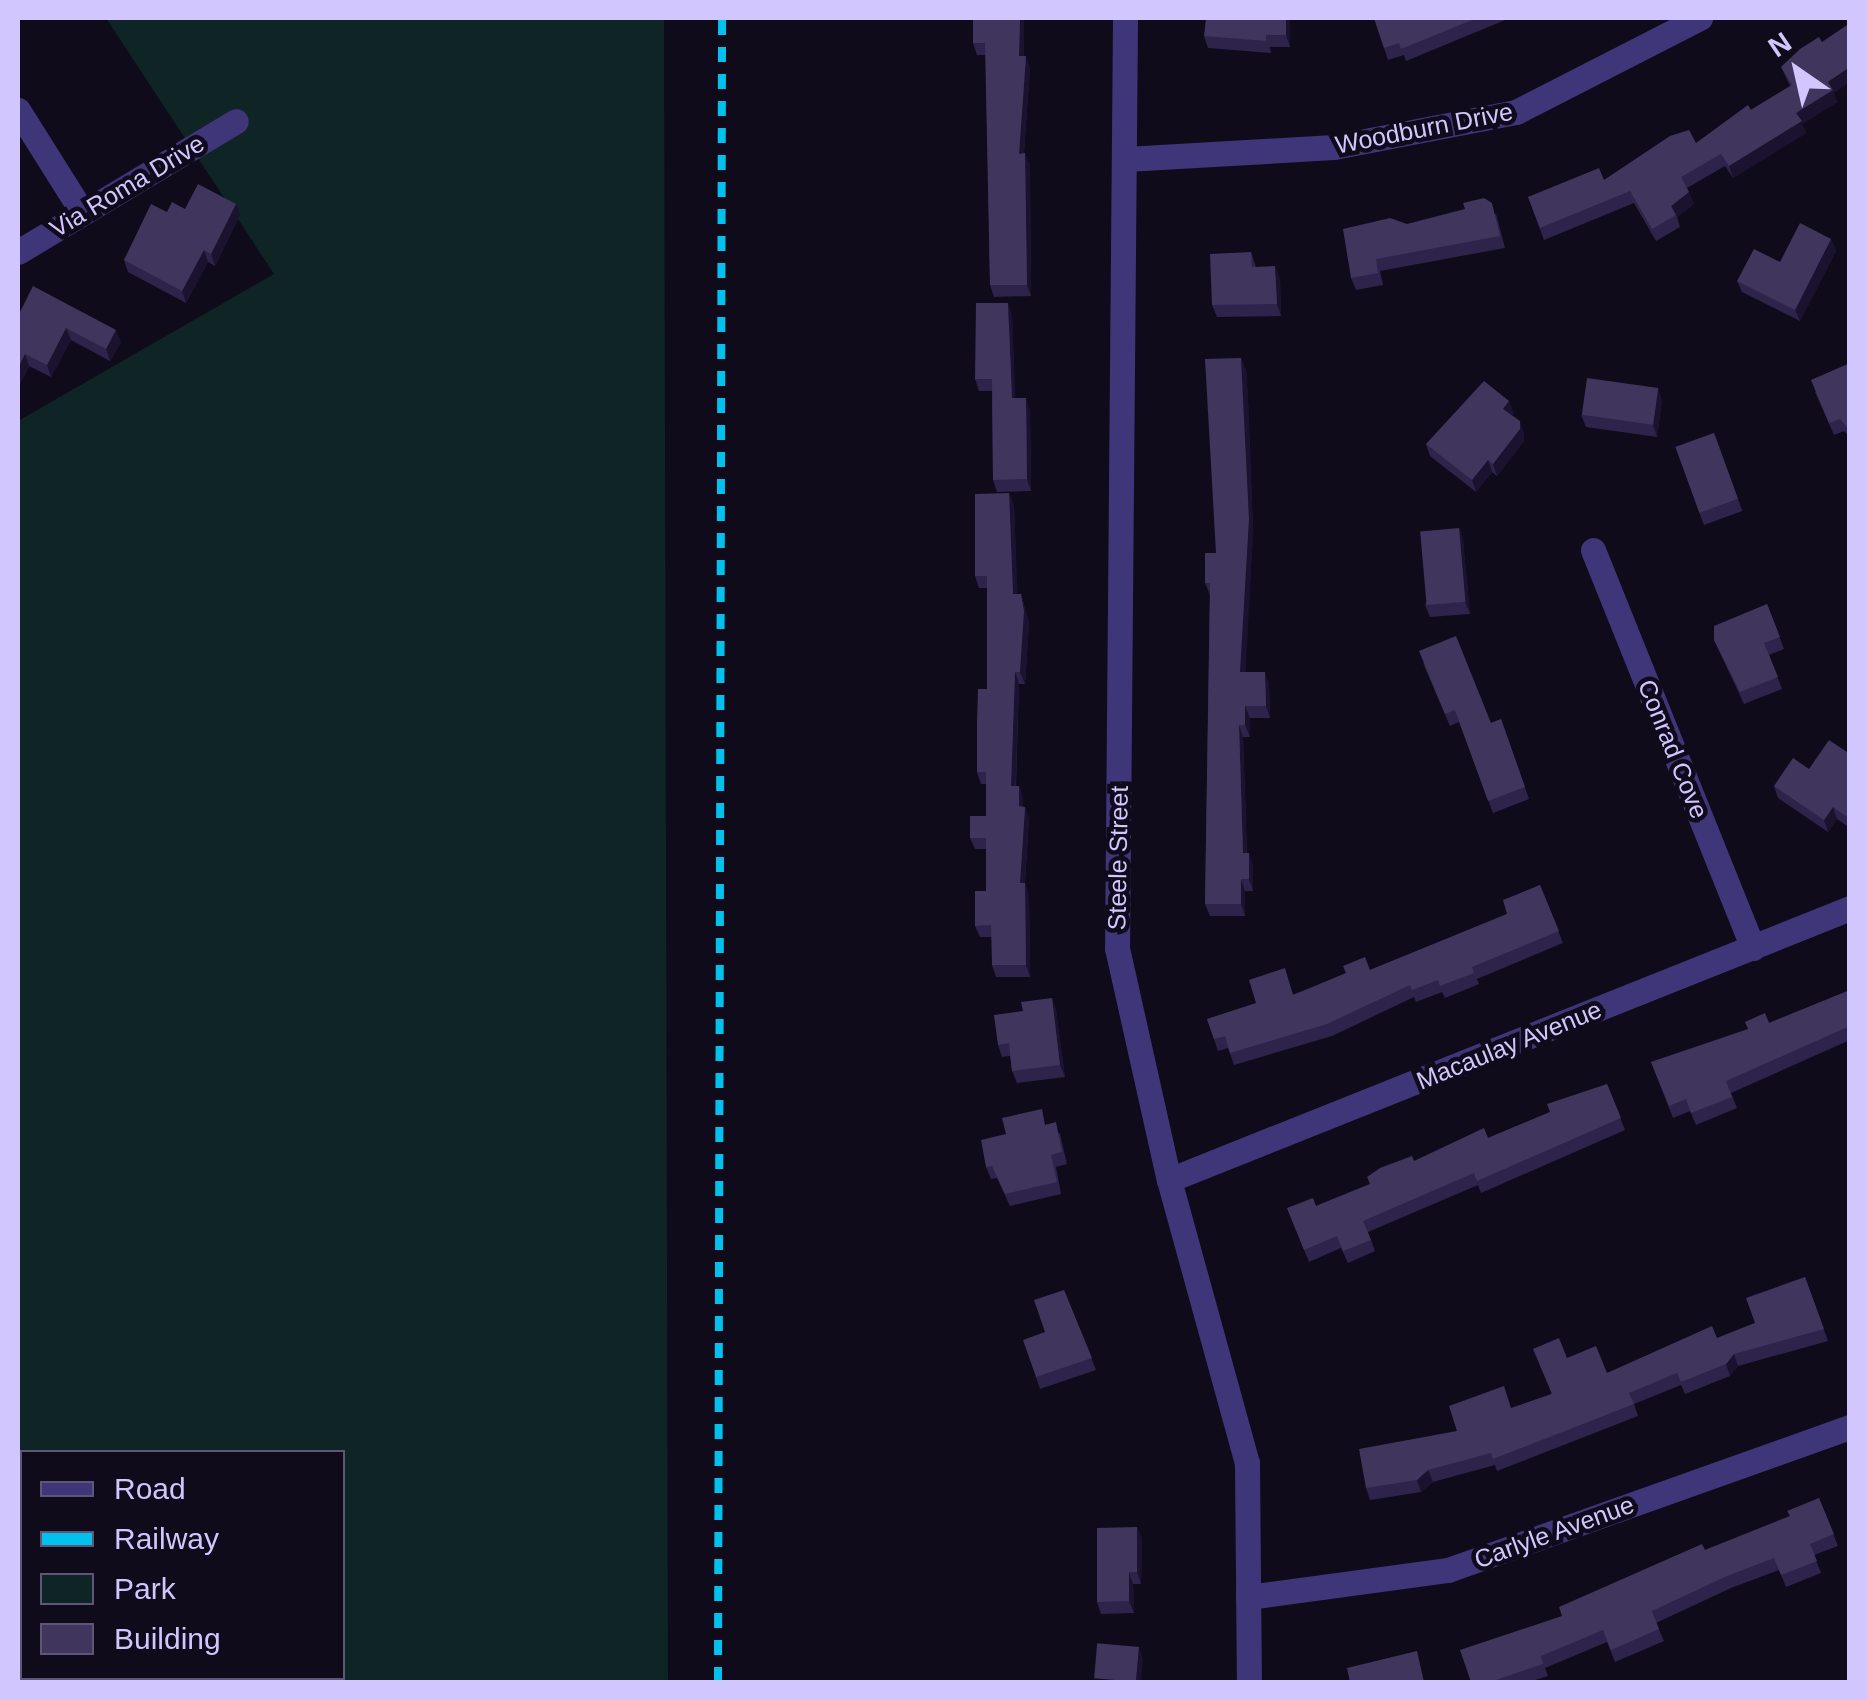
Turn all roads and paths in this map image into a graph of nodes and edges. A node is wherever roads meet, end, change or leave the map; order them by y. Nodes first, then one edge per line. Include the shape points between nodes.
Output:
1 (1125, 18) edge
2 (1700, 18) edge
3 (18, 110) edge
4 (236, 121) dead end
5 (1126, 159) junction
6 (81, 210) junction
7 (18, 252) edge
8 (1594, 550) dead end
9 (1850, 908) edge
10 (1753, 948) junction
11 (1168, 1180) junction
12 (1850, 1427) edge
13 (1248, 1597) junction
14 (1249, 1682) edge

1 - 5 street, Steele Street
2 - 5 street, Woodburn Drive via 1516,112 1334,147
3 - 6 street
4 - 6 street, Via Roma Drive
5 - 11 street, Steele Street via 1117,948
6 - 7 street, Via Roma Drive
8 - 10 street, Conrad Cove
9 - 10 street, Macaulay Avenue
10 - 11 street, Macaulay Avenue
11 - 13 street, Steele Street via 1247,1463
12 - 13 street, Carlyle Avenue via 1448,1570
13 - 14 street, Steele Street

